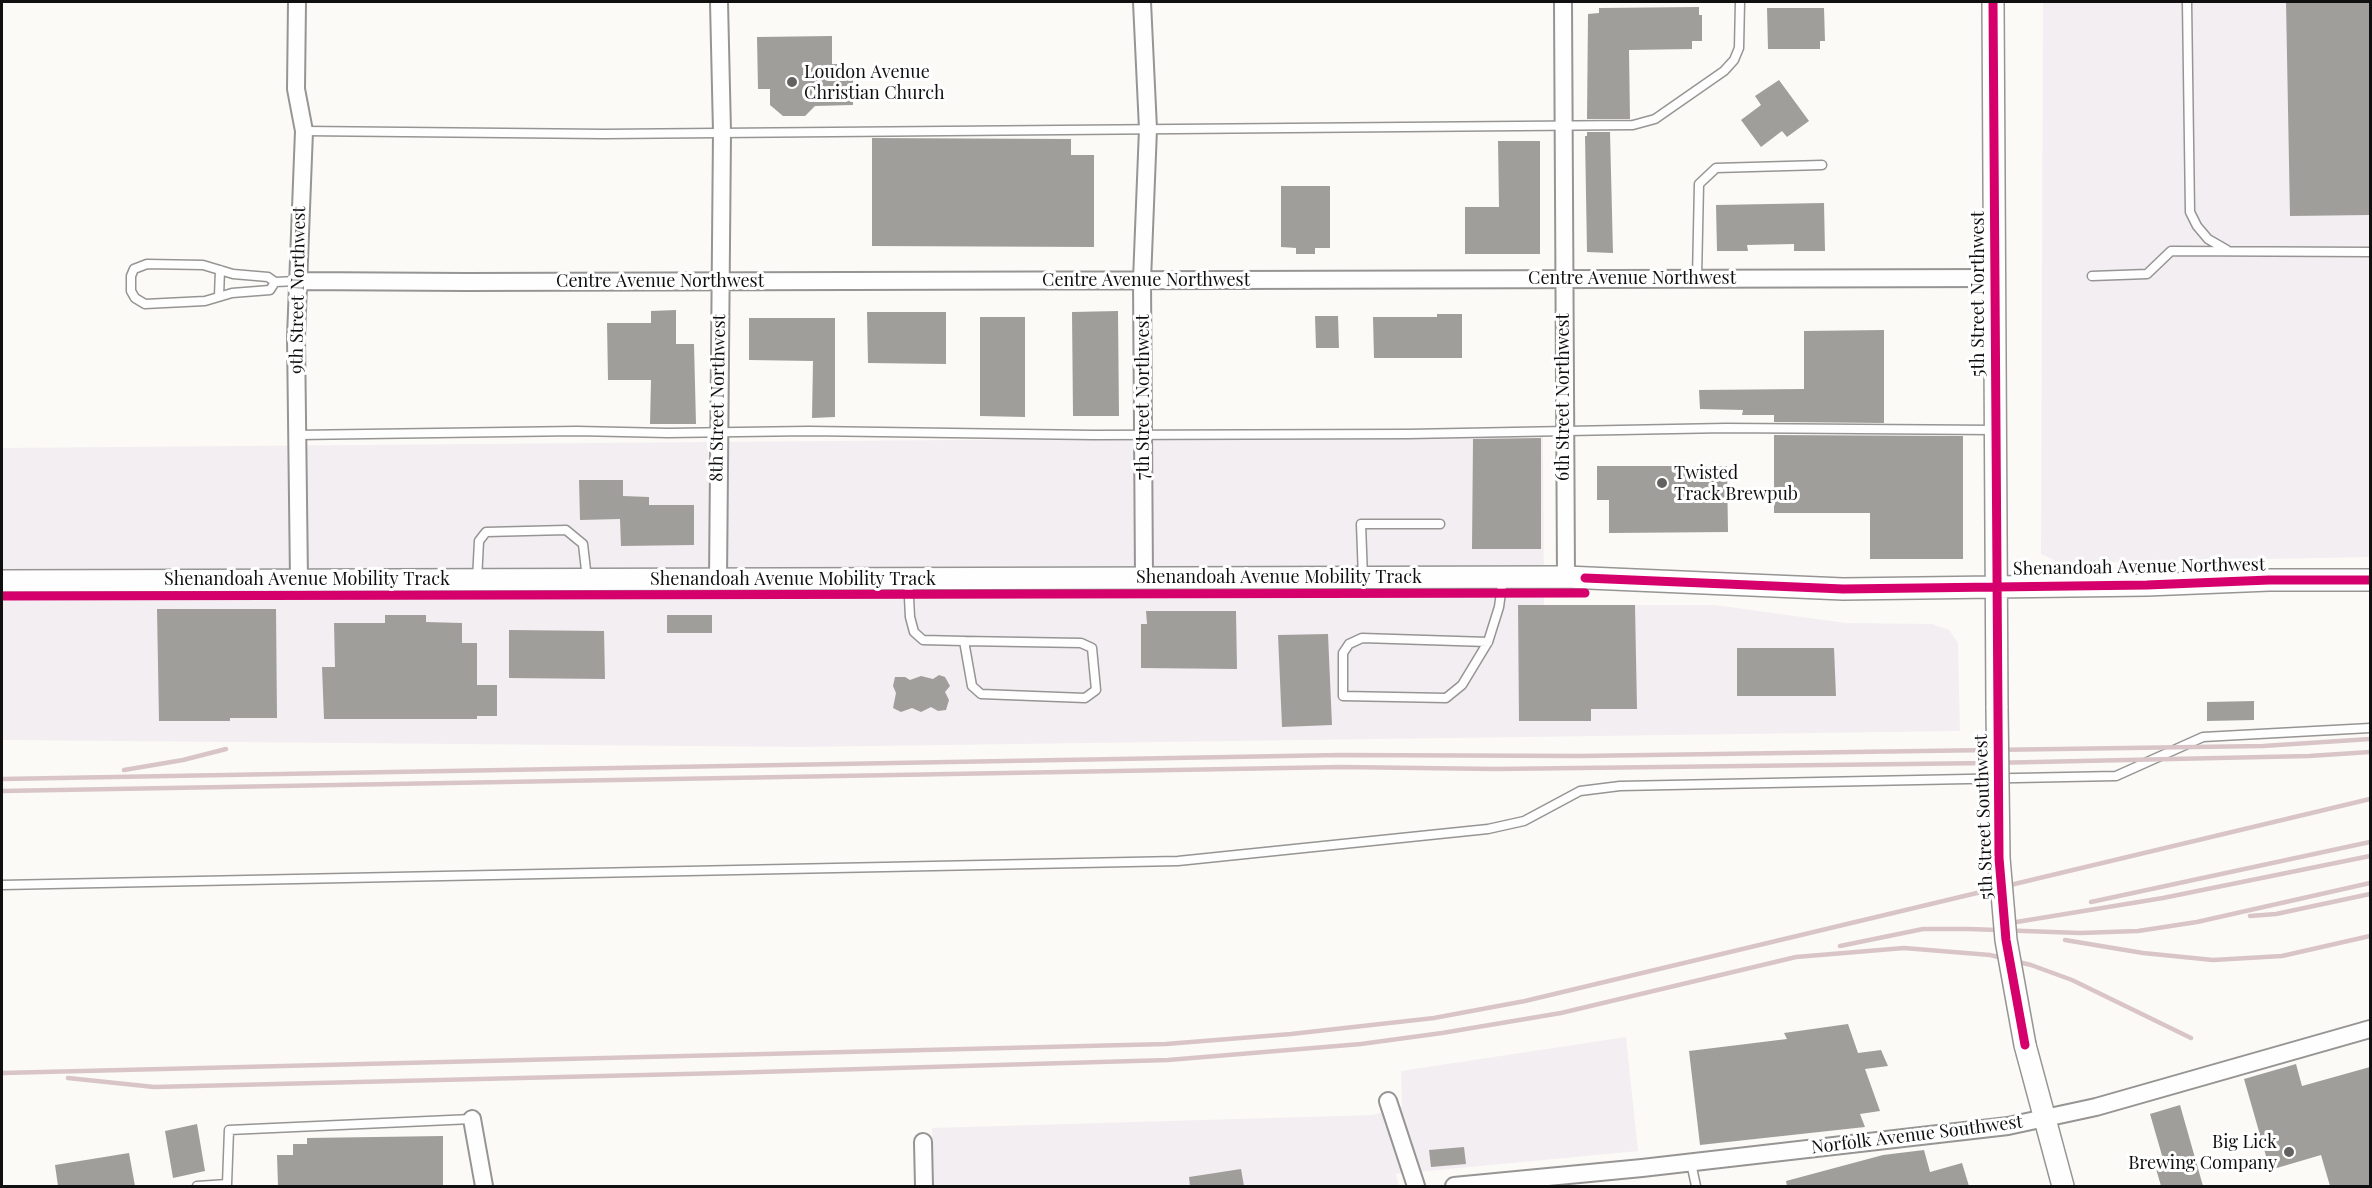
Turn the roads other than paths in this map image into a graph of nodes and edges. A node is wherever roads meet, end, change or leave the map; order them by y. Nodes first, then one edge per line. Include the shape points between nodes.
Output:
1 (297, 2) edge
2 (719, 2) edge
3 (1143, 2) edge
4 (1563, 2) edge
5 (1740, 2) edge
6 (1993, 2) edge
7 (2187, 2) edge
8 (1562, 126) junction
9 (1148, 129) junction
10 (304, 131) junction
11 (722, 132) junction
12 (1822, 165) dead end
13 (2230, 251) junction
14 (2370, 252) edge
15 (220, 270) junction
16 (2092, 276) dead end
17 (1563, 278) junction
18 (1696, 278) junction
19 (1995, 278) junction
20 (1142, 280) junction
21 (297, 281) junction
22 (275, 282) junction
23 (720, 282) junction
24 (219, 296) junction
25 (1563, 429) junction
26 (1995, 430) junction
27 (717, 432) junction
28 (297, 435) junction
29 (1143, 435) junction
30 (1440, 524) dead end
31 (1503, 577) junction
32 (1566, 577) junction
33 (908, 578) junction
34 (1144, 578) junction
35 (1363, 578) junction
36 (587, 579) junction
37 (717, 579) junction
38 (2370, 579) edge
39 (299, 580) junction
40 (477, 580) junction
41 (2, 581) edge
42 (1996, 586) junction
43 (964, 641) junction
44 (1488, 642) junction
45 (2370, 728) edge
46 (2, 885) edge
47 (2370, 1029) edge
48 (1388, 1101) dead end
49 (472, 1119) joint
50 (2043, 1119) junction
51 (923, 1142) dead end
52 (1691, 1162) junction
53 (197, 1186) edge
54 (484, 1186) edge
55 (924, 1186) edge
56 (1416, 1186) edge
57 (1454, 1186) edge
58 (1696, 1186) edge
59 (2063, 1186) edge

1 - 10 street, 9th Street Northwest via 296,88
2 - 11 street, 8th Street Northwest
3 - 9 street, 7th Street Northwest
4 - 8 street, 6th Street Northwest
5 - 8 lane via 1739,48 1724,71 1644,123
6 - 19 street, 5th Street Northwest
7 - 13 lane via 2190,212 2196,226 2208,238
8 - 9 lane
8 - 17 street, 6th Street Northwest
9 - 11 lane
9 - 20 street, 7th Street Northwest
10 - 11 lane
10 - 21 street, 9th Street Northwest
11 - 23 street, 8th Street Northwest
12 - 18 lane via 1716,168 1699,184
13 - 14 lane
13 - 16 lane via 2171,251 2147,274
15 - 22 lane via 268,277
15 - 24 lane
15 - 24 lane via 203,265 147,264 134,269 131,276 131,291 145,304 205,301
17 - 18 street, Centre Avenue Northwest
17 - 20 street, Centre Avenue Northwest
17 - 25 street, 6th Street Northwest
18 - 19 street, Centre Avenue Northwest
19 - 26 street, 5th Street Northwest
20 - 23 street, Centre Avenue Northwest
20 - 29 street, 7th Street Northwest
21 - 22 lane
21 - 23 street, Centre Avenue Northwest
21 - 28 street, 9th Street Northwest
22 - 24 lane via 270,290
23 - 27 street, 8th Street Northwest
25 - 26 lane
25 - 29 lane
25 - 32 street, 6th Street Northwest
26 - 42 street, 5th Street Northwest
27 - 28 lane
27 - 29 lane
27 - 37 street, 8th Street Northwest
28 - 39 street, 9th Street Northwest
29 - 34 street, 7th Street Northwest
30 - 35 lane via 1361,524
31 - 32 street, Shenandoah Avenue Northwest
31 - 35 street, Shenandoah Avenue Northwest
31 - 44 lane
32 - 42 street, Shenandoah Avenue Northwest via 1843,589
33 - 34 street, Shenandoah Avenue Northwest
33 - 37 street, Shenandoah Avenue Northwest
33 - 43 lane via 914,632 923,640
34 - 35 street, Shenandoah Avenue Northwest
36 - 37 street, Shenandoah Avenue Northwest
36 - 40 street, Shenandoah Avenue Northwest
36 - 40 lane via 583,544 566,530 486,532 479,542
38 - 42 street, Shenandoah Avenue Northwest
39 - 40 street, Shenandoah Avenue Northwest
39 - 41 street, Shenandoah Avenue Northwest
42 - 50 street, 5th Street Southwest, bridge via 2000,870 2006,940
43 - 43 lane via 972,686 981,694 1085,698 1095,690 1092,648 1081,643
44 - 44 lane via 1462,685 1446,698 1342,696 1343,653 1349,644 1362,638
45 - 46 lane via 2203,736 2116,776 1620,786 1580,791 1524,821 1488,829 1178,861
47 - 50 street, Norfolk Avenue Southwest
48 - 56 street
49 - 53 lane via 228,1130 227,1184
49 - 54 street
50 - 52 street, Norfolk Avenue Southwest
50 - 59 street, 5th Street Southwest
51 - 55 street
52 - 57 street, Norfolk Avenue Southwest
52 - 58 lane

